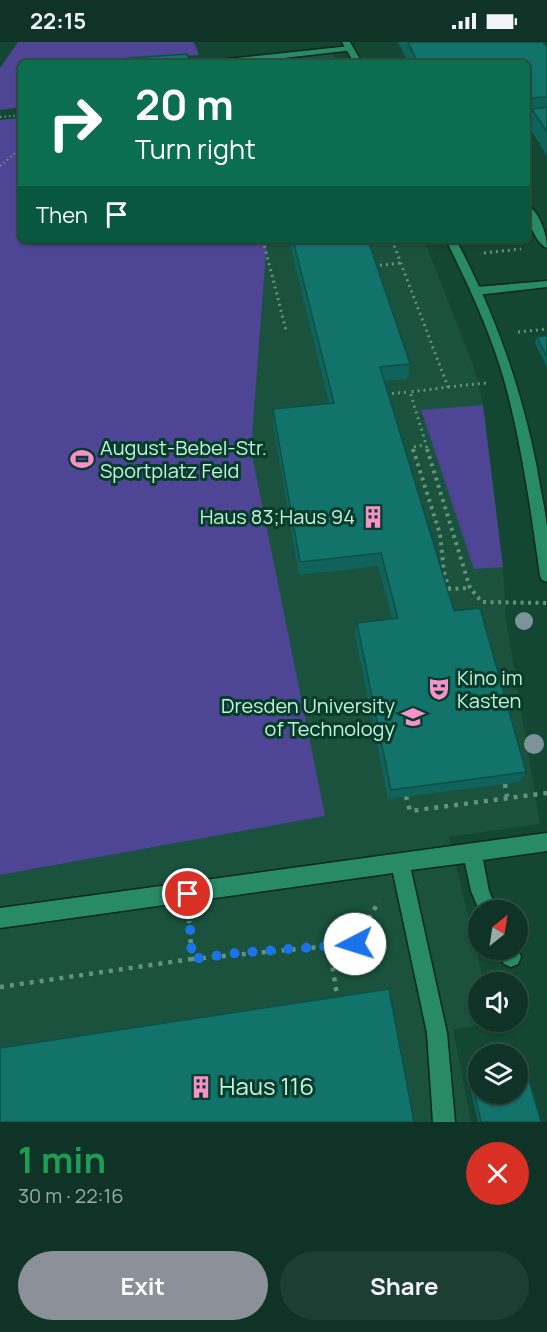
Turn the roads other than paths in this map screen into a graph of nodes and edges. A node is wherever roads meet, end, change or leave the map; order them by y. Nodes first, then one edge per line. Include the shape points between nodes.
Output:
1 (348, 45) edge
2 (240, 60) edge
3 (356, 60) edge
4 (530, 214) edge
5 (453, 243) edge
6 (547, 245) edge
7 (547, 284) edge
8 (476, 291) junction
9 (547, 576) edge
10 (547, 842) edge
11 (472, 852) junction
12 (400, 862) junction
13 (484, 900) edge
14 (0, 918) edge
15 (444, 1122) edge

1 - 2 street
1 - 3 street
4 - 6 street
5 - 8 street
7 - 8 street
8 - 9 street via 510,381
10 - 11 street
11 - 12 street
11 - 13 street
12 - 14 street
12 - 15 street via 437,1034

